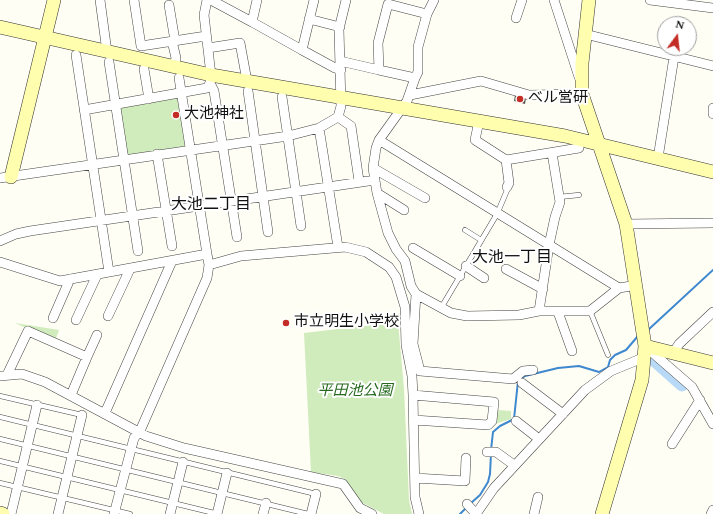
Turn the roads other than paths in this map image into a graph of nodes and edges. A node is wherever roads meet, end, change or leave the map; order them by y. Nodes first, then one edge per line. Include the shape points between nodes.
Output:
1 (54, 0) edge
2 (100, 0) edge
3 (134, 0) edge
4 (207, 0) edge
5 (211, 0) edge
6 (257, 0) edge
7 (314, 0) edge
8 (346, 0) edge
9 (434, 0) edge
10 (522, 0) edge
11 (554, 0) edge
12 (589, 0) edge
13 (650, 0) edge
14 (168, 5) dead end
15 (713, 8) edge
16 (427, 14) junction
17 (516, 18) dead end
18 (309, 19) junction
19 (252, 22) junction
20 (0, 27) edge
21 (340, 27) junction
22 (585, 34) junction
23 (206, 36) junction
24 (44, 38) junction
25 (173, 41) junction
26 (208, 48) junction
27 (302, 50) junction
28 (76, 55) dead end
29 (108, 57) junction
30 (674, 57) junction
31 (341, 65) junction
32 (713, 66) edge
33 (144, 69) dead end
34 (379, 70) junction
35 (177, 72) junction
36 (415, 78) junction
37 (211, 79) junction
38 (247, 86) junction
39 (583, 92) junction
40 (182, 93) junction
41 (410, 95) junction
42 (341, 96) junction
43 (282, 98) dead end
44 (149, 99) junction
45 (116, 104) junction
46 (402, 107) junction
47 (713, 108) edge
48 (84, 110) junction
49 (713, 114) edge
50 (338, 117) junction
51 (479, 121) junction
52 (319, 128) junction
53 (288, 136) junction
54 (255, 140) junction
55 (379, 140) junction
56 (223, 144) junction
57 (599, 144) junction
58 (579, 148) dead end
59 (190, 149) junction
60 (552, 153) junction
61 (157, 154) junction
62 (658, 158) junction
63 (125, 159) junction
64 (506, 160) junction
65 (91, 165) junction
66 (373, 168) junction
67 (713, 172) edge
68 (5, 178) edge
69 (374, 180) junction
70 (359, 181) junction
71 (328, 186) junction
72 (507, 187) joint
73 (296, 191) junction
74 (377, 193) junction
75 (579, 195) dead end
76 (263, 196) junction
77 (559, 197) junction
78 (425, 198) dead end
79 (231, 200) junction
80 (199, 205) junction
81 (404, 210) dead end
82 (166, 211) junction
83 (497, 214) junction
84 (132, 215) junction
85 (100, 220) junction
86 (713, 223) edge
87 (626, 224) junction
88 (301, 226) dead end
89 (464, 230) dead end
90 (268, 232) dead end
91 (237, 237) dead end
92 (482, 240) junction
93 (0, 242) edge
94 (549, 245) junction
95 (172, 246) dead end
96 (338, 247) junction
97 (413, 248) dead end
98 (138, 251) dead end
99 (206, 254) junction
100 (172, 261) junction
101 (0, 262) edge
102 (209, 265) junction
103 (466, 266) junction
104 (130, 268) junction
105 (506, 268) dead end
106 (109, 272) junction
107 (97, 274) junction
108 (460, 276) junction
109 (484, 278) dead end
110 (70, 279) junction
111 (637, 285) junction
112 (619, 288) junction
113 (543, 289) junction
114 (416, 294) junction
115 (440, 308) junction
116 (540, 311) junction
117 (590, 311) junction
118 (558, 312) junction
119 (713, 312) edge
120 (108, 316) dead end
121 (53, 318) dead end
122 (76, 320) dead end
123 (97, 335) dead end
124 (409, 345) junction
125 (572, 351) dead end
126 (645, 352) junction
127 (674, 353) junction
128 (608, 355) dead end
129 (87, 357) junction
130 (713, 363) edge
131 (533, 370) dead end
132 (4, 376) edge
133 (522, 383) dead end
134 (71, 395) junction
135 (413, 395) junction
136 (0, 396) edge
137 (699, 403) junction
138 (37, 404) junction
139 (105, 413) junction
140 (563, 414) junction
141 (82, 415) joint
142 (0, 417) edge
143 (414, 420) junction
144 (516, 421) dead end
145 (32, 424) junction
146 (713, 424) edge
147 (140, 431) junction
148 (77, 435) junction
149 (0, 439) edge
150 (539, 439) junction
151 (672, 444) dead end
152 (27, 446) junction
153 (130, 448) junction
154 (492, 452) dead end
155 (72, 456) junction
156 (466, 458) dead end
157 (0, 461) edge
158 (183, 462) junction
159 (514, 465) junction
160 (22, 466) junction
161 (125, 469) junction
162 (227, 473) junction
163 (67, 477) junction
164 (415, 478) junction
165 (178, 482) junction
166 (0, 483) edge
167 (18, 487) junction
168 (120, 490) junction
169 (222, 493) junction
170 (316, 494) joint
171 (62, 497) junction
172 (538, 497) dead end
173 (173, 502) junction
174 (266, 504) junction
175 (473, 510) edge
176 (713, 510) edge
177 (114, 512) edge
178 (11, 514) edge
179 (58, 514) edge
180 (130, 514) edge
181 (170, 514) edge
182 (218, 514) edge
183 (263, 514) edge
184 (309, 514) edge
185 (372, 514) edge
186 (419, 514) edge
187 (534, 514) edge
188 (602, 514) edge
189 (711, 514) edge

1 - 24 street
2 - 29 street
3 - 25 street via 141,46
4 - 23 street via 204,15
5 - 19 street
6 - 19 street
7 - 18 street
8 - 21 street
9 - 16 street
10 - 17 street
11 - 39 street
12 - 22 street
13 - 15 street
14 - 25 street
16 - 34 street via 388,4 378,43
16 - 36 street via 418,47 418,72
18 - 21 street
18 - 27 street
19 - 27 street
20 - 24 street
21 - 31 street
22 - 30 street
22 - 39 street
23 - 25 street
23 - 26 street
24 - 29 street
24 - 68 street
25 - 35 street
26 - 37 street
26 - 38 street via 240,43
27 - 31 street
28 - 48 street
29 - 35 street
29 - 45 street
30 - 32 street
30 - 62 street
31 - 34 street
31 - 42 street
33 - 44 street
34 - 36 street
35 - 37 street
35 - 40 street
36 - 41 street
37 - 38 street
37 - 40 street via 207,88 203,90
37 - 56 street
38 - 42 street
38 - 54 street
39 - 41 street via 530,95 481,81
39 - 57 street
40 - 44 street
40 - 59 street
41 - 46 street
42 - 46 street
42 - 50 street
43 - 53 street
44 - 45 street
45 - 48 street
45 - 63 street
46 - 51 street
46 - 55 street
47 - 49 street
48 - 65 street
50 - 52 street
50 - 70 street via 351,126
51 - 57 street
51 - 64 street via 475,140
52 - 53 street
52 - 71 street
53 - 54 street
53 - 73 street
54 - 56 street
54 - 76 street
55 - 66 street
55 - 83 street
56 - 59 street
56 - 79 street
57 - 62 street
57 - 87 street
58 - 60 street
59 - 61 street
59 - 80 street
60 - 64 street
60 - 77 street
61 - 63 street
61 - 82 street
62 - 67 street
63 - 65 street
63 - 84 street
64 - 72 street via 509,183
65 - 68 street
65 - 85 street
66 - 69 street
66 - 78 street
69 - 70 street
69 - 74 street
70 - 71 street
71 - 73 street
71 - 96 street
72 - 83 lane
73 - 76 street
73 - 88 street
74 - 81 street
74 - 114 street via 388,233 405,261 411,286
75 - 77 lane
76 - 79 street
76 - 90 street
77 - 94 street
79 - 80 street
79 - 91 street
80 - 82 street
80 - 99 street
82 - 84 street
82 - 95 street
83 - 92 lane
83 - 94 street
84 - 85 street
84 - 98 street
85 - 93 street via 30,230
85 - 106 street
86 - 87 street
87 - 111 street
89 - 92 lane
92 - 103 lane
94 - 112 street
94 - 113 street
96 - 102 street via 241,256
96 - 124 street via 366,252 393,272 402,292
97 - 108 street
99 - 100 street
99 - 102 street
100 - 104 street
100 - 139 street
101 - 110 street via 60,281
102 - 147 street via 206,278
103 - 108 lane
103 - 109 street
104 - 106 street
104 - 120 street
105 - 113 street
106 - 107 street
107 - 110 street
107 - 122 street
108 - 115 lane
110 - 121 street
111 - 112 street
111 - 126 street
112 - 117 street
113 - 116 street
114 - 115 street
114 - 124 street
115 - 116 street via 467,316 519,315
116 - 118 street
117 - 118 street
117 - 128 lane
118 - 125 street
119 - 127 street via 679,344
123 - 129 street
124 - 131 street via 420,371 513,380 524,371
124 - 135 street
126 - 127 street
126 - 137 street via 692,387
126 - 140 street via 598,379
126 - 188 street via 642,380
127 - 130 street
129 - 132 street via 28,331
129 - 134 street
132 - 134 street via 22,374
133 - 140 street
134 - 139 street
135 - 143 street
135 - 143 street via 494,402 492,421 488,425
136 - 138 lane
137 - 146 street
137 - 151 street
138 - 141 lane
138 - 145 street
139 - 147 street
140 - 150 street
141 - 148 street
142 - 145 lane
143 - 164 street
144 - 150 street
145 - 148 lane
145 - 152 street
147 - 153 street
147 - 185 street via 146,436 184,448 343,484 360,508
148 - 153 lane
148 - 155 street
149 - 152 lane
150 - 159 street
152 - 155 lane
152 - 160 street
153 - 158 lane
153 - 161 street
154 - 159 street
155 - 161 lane
155 - 163 street
156 - 164 street via 464,481
157 - 160 lane
158 - 162 lane
158 - 165 street
159 - 175 street
160 - 163 lane
160 - 167 street
161 - 165 lane
161 - 168 street
162 - 169 street
162 - 170 lane
163 - 168 lane
163 - 171 street
164 - 186 street via 415,498
165 - 169 lane
165 - 173 street
166 - 167 lane
167 - 171 lane
167 - 178 street
168 - 173 lane
168 - 177 street
169 - 174 lane
169 - 182 street
170 - 184 street
171 - 177 lane
171 - 179 street
172 - 187 street
173 - 181 street
173 - 182 lane
174 - 183 street
174 - 184 lane
176 - 189 street
177 - 180 lane

